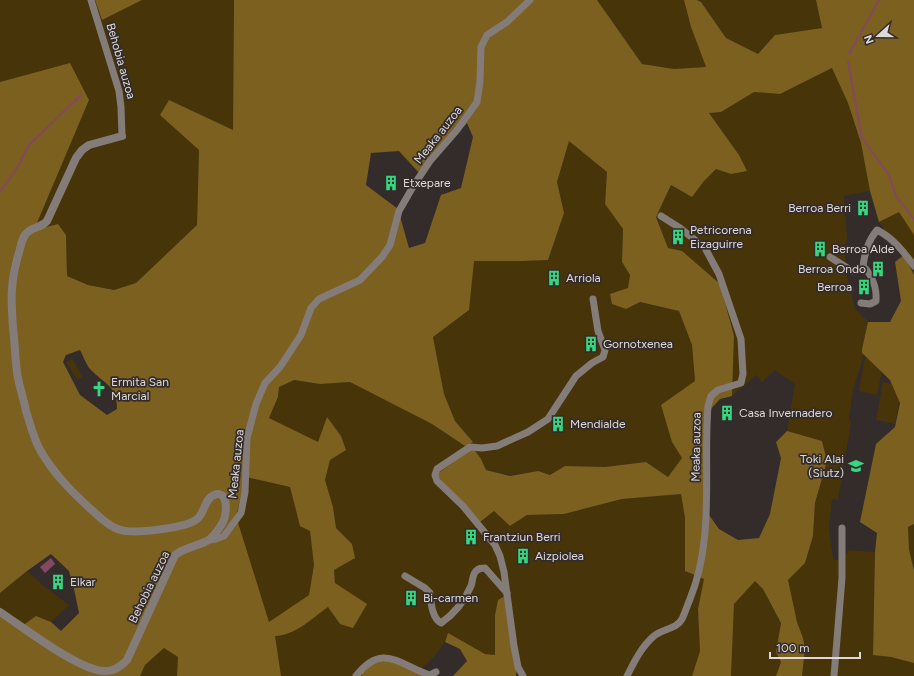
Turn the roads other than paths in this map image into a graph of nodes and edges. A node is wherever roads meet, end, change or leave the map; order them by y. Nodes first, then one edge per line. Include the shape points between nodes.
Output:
1 (91, 0) edge
2 (530, 0) edge
3 (122, 136) joint
4 (661, 216) dead end
5 (830, 257) dead end
6 (863, 266) junction
7 (914, 266) edge
8 (593, 299) dead end
9 (861, 303) dead end
10 (842, 528) dead end
11 (210, 540) junction
12 (405, 576) dead end
13 (507, 593) junction
14 (0, 612) edge
15 (436, 672) dead end
16 (356, 676) edge
17 (523, 676) edge
18 (626, 676) edge
19 (834, 676) edge

1 - 3 street, Behobia auzoa via 119,91
2 - 11 street, Meaka auzoa via 507,22 487,35 481,47 477,102 418,179 399,211 390,245 360,280 319,299 311,308 301,335 280,367 265,383 256,404 247,438 245,492 241,513 224,536
3 - 11 street, Behobia auzoa via 89,145 82,150 47,221 43,226 33,227 24,236 12,289 18,378 30,426 47,462 67,488 107,523 129,532 190,524 202,515 210,498 219,494 226,501 227,510 222,524
4 - 18 street, Meaka auzoa via 706,248 720,274 741,339 743,374 741,383 718,390 711,396 708,406 705,520 702,558 695,588 677,626 653,636
5 - 6 street via 852,271
6 - 7 street via 866,248 877,230 903,250
6 - 9 street via 873,280 876,301 870,304
8 - 13 street via 598,331 605,350 603,357 576,376 548,419 528,432 497,446 470,446 437,469 437,481 463,506 495,545 500,556
10 - 19 street via 841,586
11 - 14 street, Behobia auzoa via 175,555 127,660 114,670 98,671 87,667 64,655
12 - 13 street via 430,593 435,616 441,623 460,605 475,572 480,568 484,568
13 - 17 street via 518,667
15 - 16 street via 430,675 398,660 380,658

